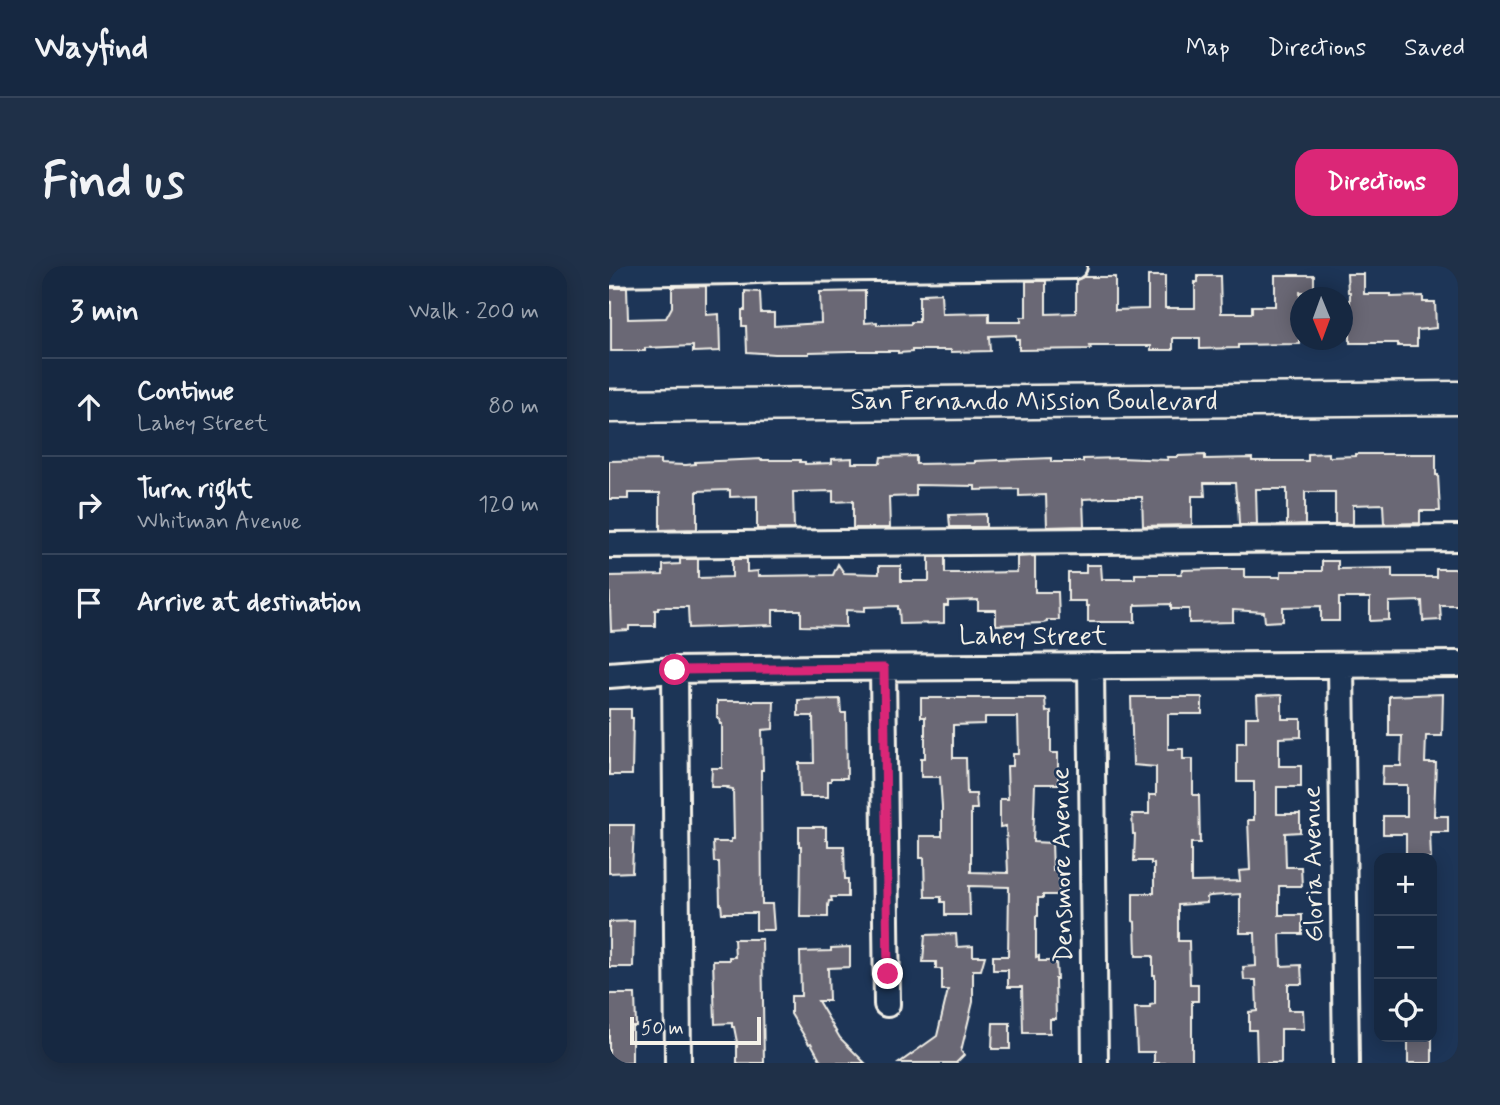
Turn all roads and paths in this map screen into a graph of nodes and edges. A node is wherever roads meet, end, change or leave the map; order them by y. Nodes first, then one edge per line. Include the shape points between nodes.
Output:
1 (1073, 266) edge
2 (609, 274) edge
3 (1458, 398) edge
4 (609, 405) edge
5 (1458, 538) edge
6 (609, 545) edge
7 (1458, 664) edge
8 (1341, 665) junction
9 (1091, 666) junction
10 (884, 668) junction
11 (675, 670) junction
12 (609, 675) edge
13 (887, 1004) dead end
14 (678, 1063) edge
15 (1094, 1063) edge
16 (1346, 1063) edge

1 - 2 street
3 - 4 main road, San Fernando Mission Boulevard
5 - 6 street
7 - 8 street, Lahey Street
8 - 9 street, Lahey Street
8 - 16 street, Gloria Avenue
9 - 10 street, Lahey Street
9 - 15 street, Densmore Avenue
10 - 11 street, Lahey Street
10 - 13 street
11 - 12 street, Lahey Street
11 - 14 street

